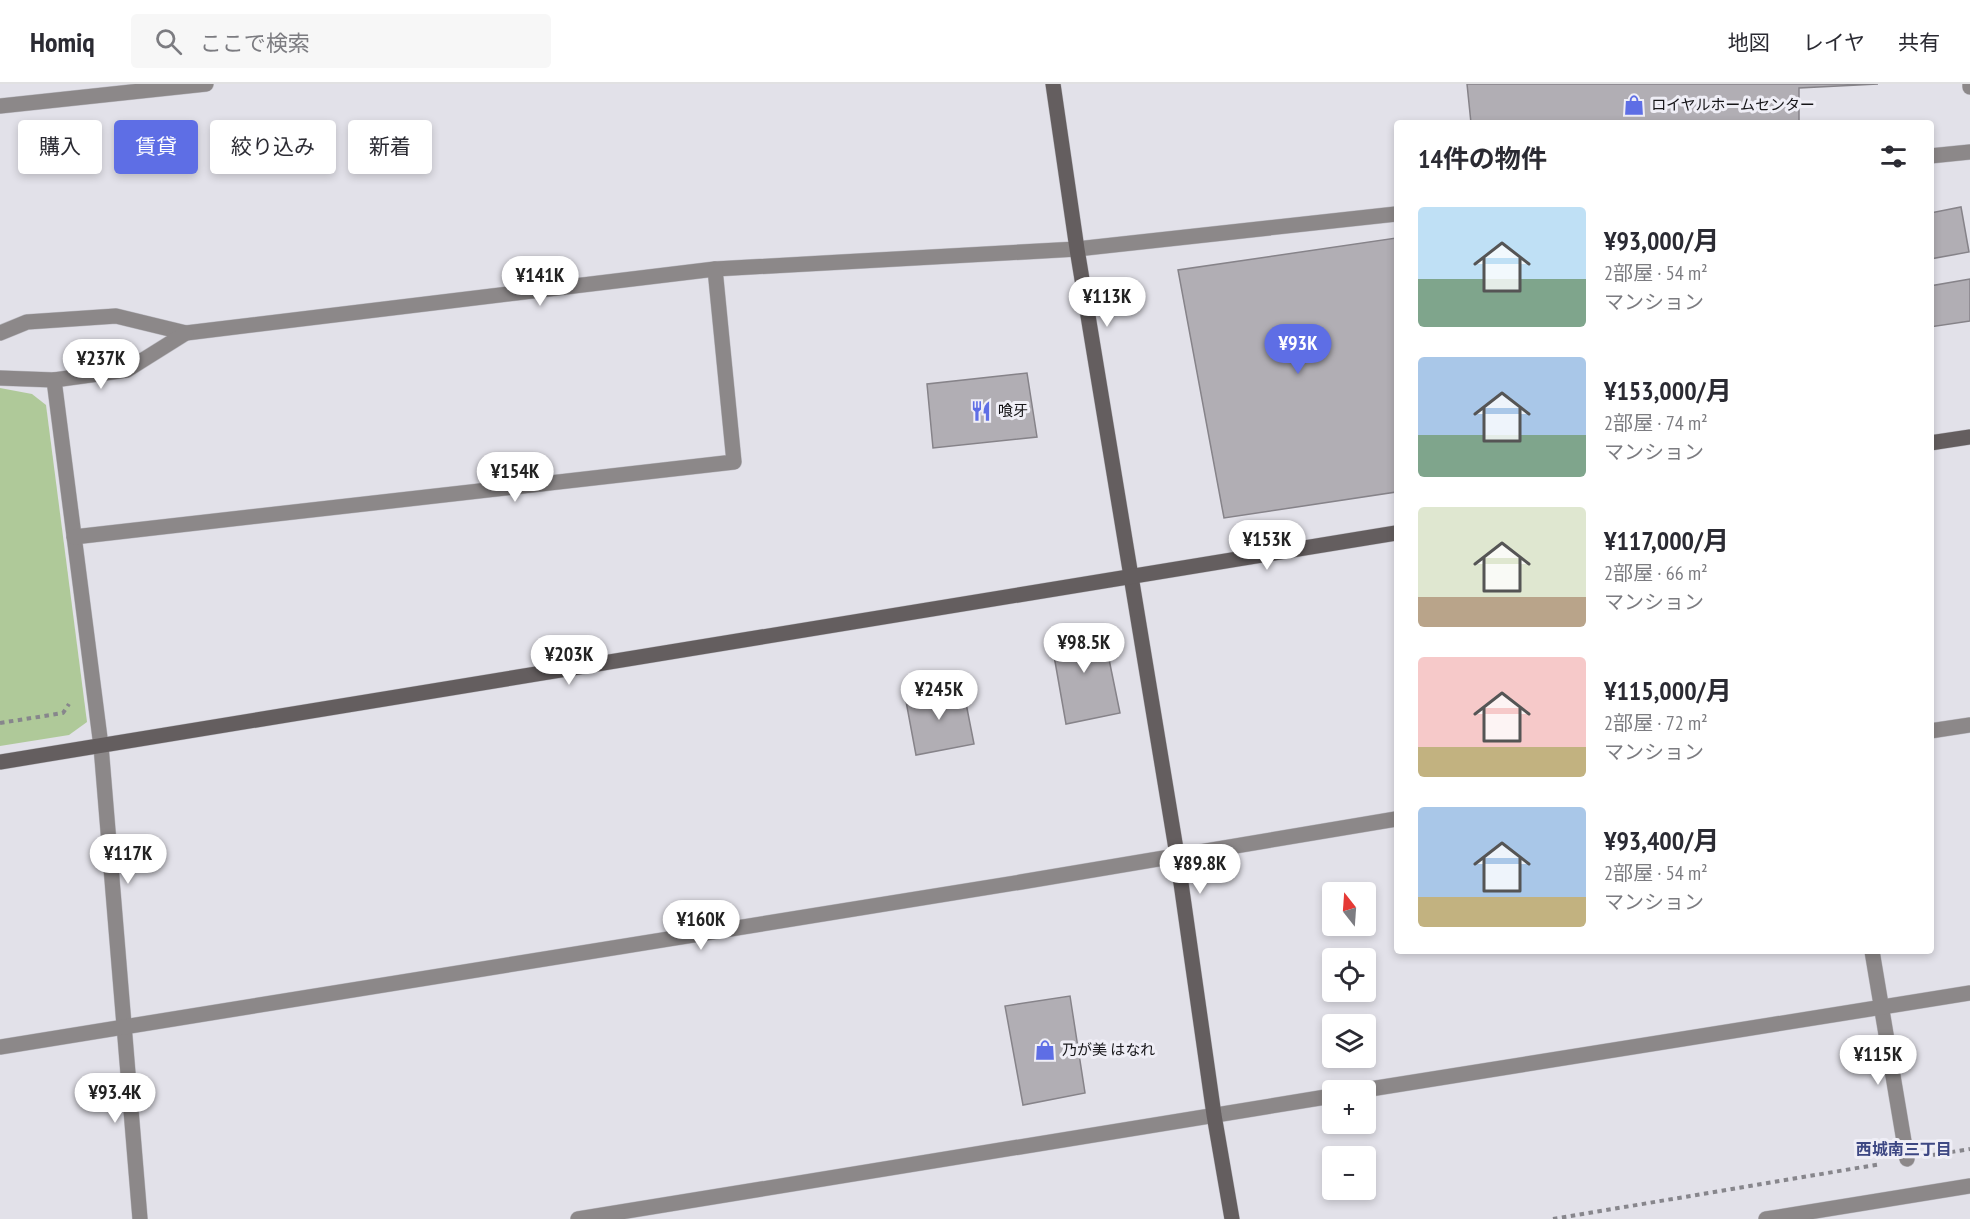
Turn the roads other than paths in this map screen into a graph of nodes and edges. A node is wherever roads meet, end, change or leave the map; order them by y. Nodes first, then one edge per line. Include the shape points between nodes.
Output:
1 (206, 84) edge
2 (1053, 84) edge
3 (0, 106) edge
4 (1970, 152) edge
5 (1934, 156) edge
6 (1394, 214) edge
7 (1077, 249) junction
8 (715, 269) junction
9 (0, 333) edge
10 (186, 333) junction
11 (0, 378) edge
12 (54, 380) junction
13 (1970, 437) edge
14 (1934, 442) edge
15 (1394, 532) edge
16 (74, 537) junction
17 (1132, 577) junction
18 (1970, 725) edge
19 (1934, 730) edge
20 (101, 746) junction
21 (0, 762) edge
22 (1394, 819) edge
23 (1177, 855) junction
24 (1872, 954) edge
25 (1970, 993) edge
26 (1881, 1007) junction
27 (123, 1027) junction
28 (0, 1047) edge
29 (1376, 1088) edge
30 (1322, 1098) edge
31 (1214, 1115) junction
32 (1907, 1159) road end
33 (1970, 1186) edge
34 (140, 1219) edge
35 (578, 1219) edge
36 (1232, 1219) edge
37 (1766, 1219) edge

1 - 3 street
2 - 7 street
4 - 5 street
6 - 7 street
7 - 8 street
7 - 17 street
8 - 10 street
8 - 16 street via 734,462
9 - 10 street via 27,322 116,316
10 - 12 street via 127,370
11 - 12 street
12 - 16 street
13 - 14 street
15 - 17 street
16 - 20 street
17 - 20 street
17 - 23 street
18 - 19 street
20 - 21 street
20 - 27 street
22 - 23 street
23 - 27 street
23 - 31 street
24 - 26 street
25 - 26 street
26 - 29 street
26 - 32 street
27 - 28 street
27 - 34 street
30 - 31 street
31 - 35 street
31 - 36 street
33 - 37 street

